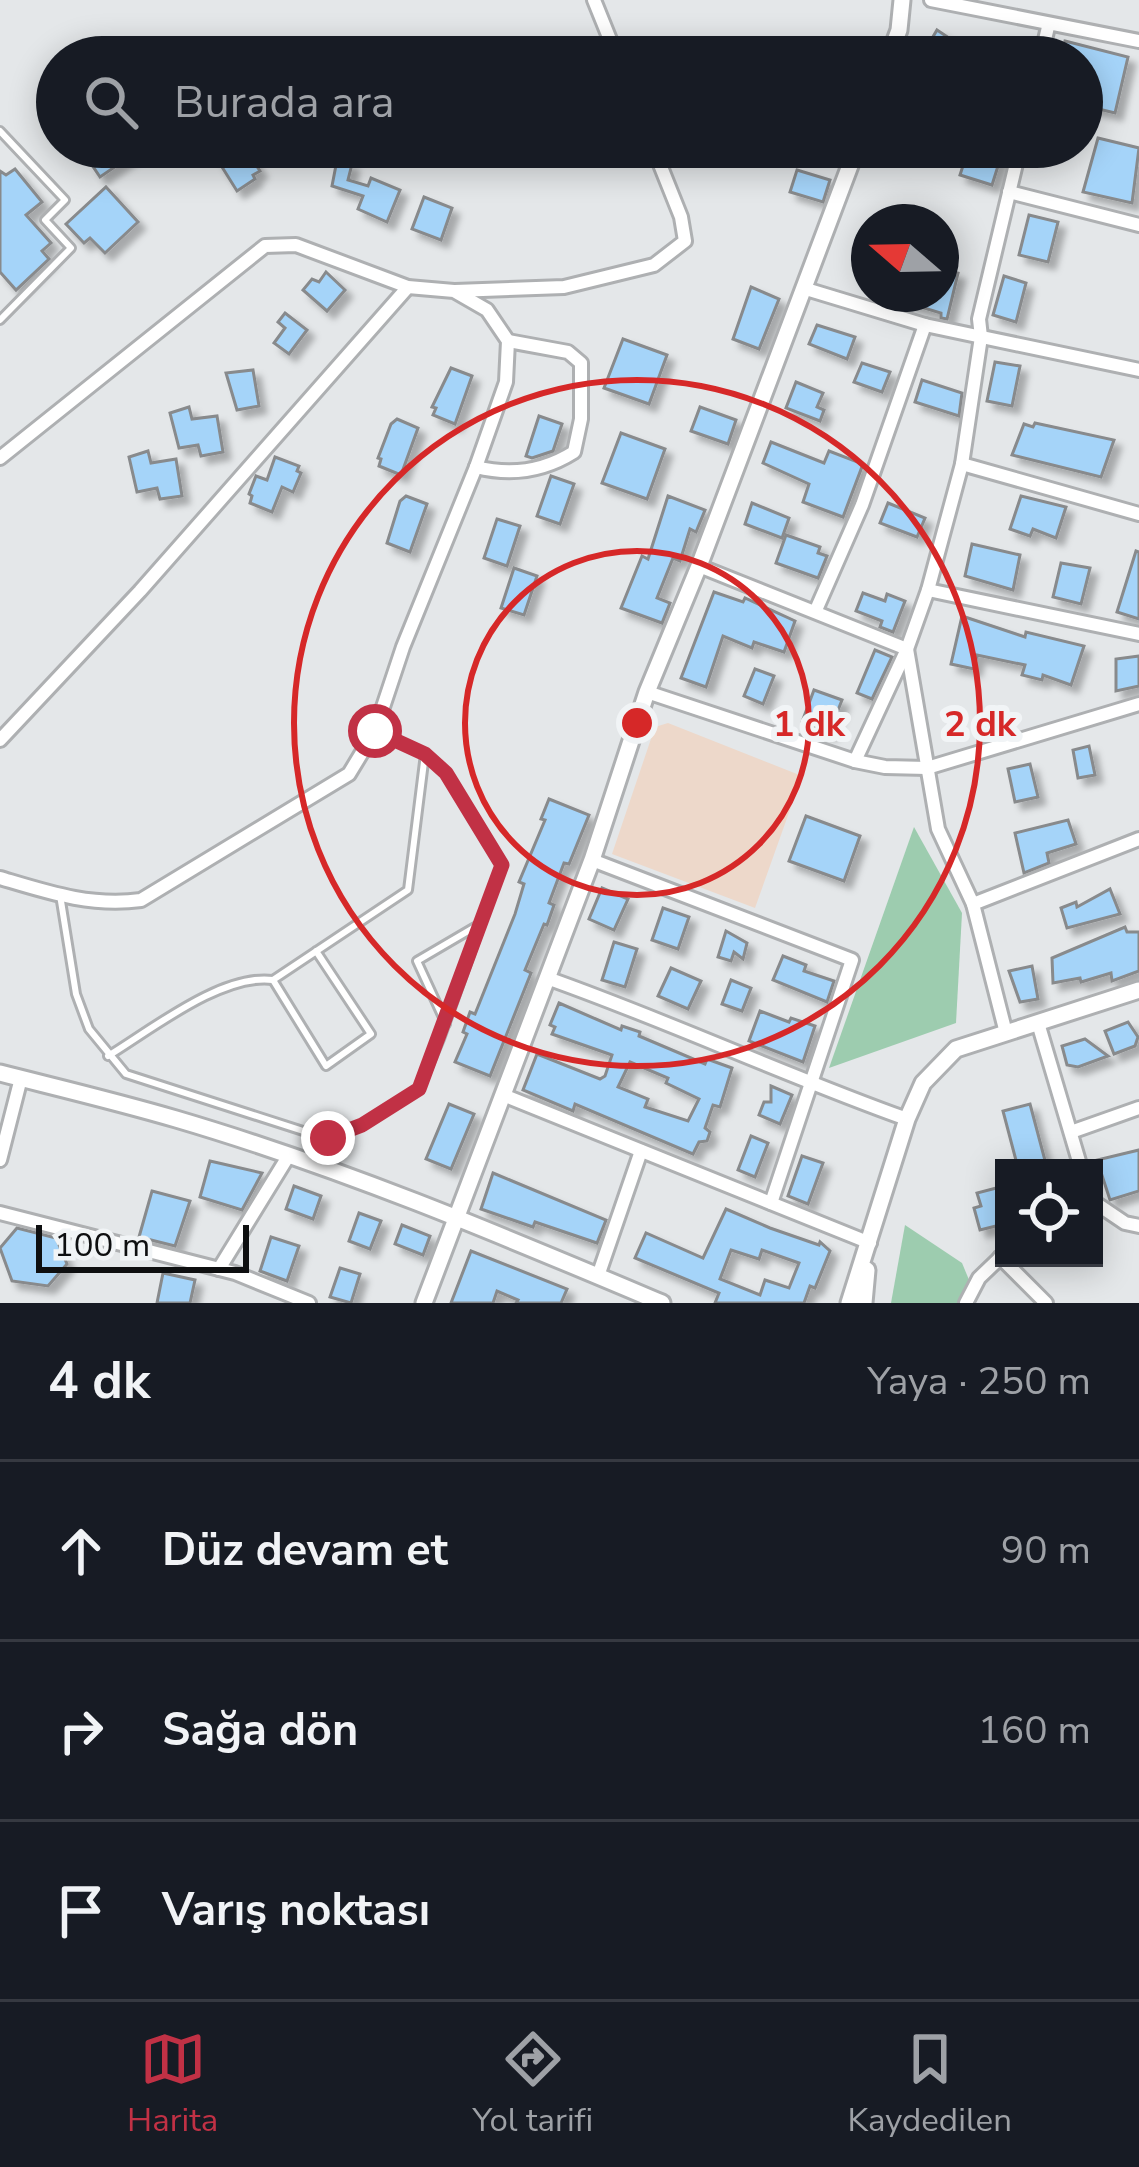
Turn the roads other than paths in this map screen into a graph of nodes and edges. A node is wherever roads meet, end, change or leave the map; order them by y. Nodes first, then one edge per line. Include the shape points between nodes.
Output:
1 (594, 0) edge
2 (902, 0) edge
3 (931, 0) edge
4 (1048, 27) dead end
5 (608, 36) edge
6 (897, 36) edge
7 (1046, 36) edge
8 (1139, 41) edge
9 (0, 131) edge
10 (661, 168) edge
11 (849, 168) edge
12 (1014, 168) edge
13 (1009, 192) junction
14 (1139, 225) edge
15 (408, 287) junction
16 (806, 289) junction
17 (454, 292) junction
18 (0, 320) edge
19 (926, 325) junction
20 (982, 337) junction
21 (508, 341) junction
22 (1139, 370) edge
23 (0, 458) edge
24 (962, 464) junction
25 (476, 467) junction
26 (1139, 514) edge
27 (699, 566) junction
28 (928, 590) junction
29 (816, 610) junction
30 (1139, 634) edge
31 (907, 649) junction
32 (647, 692) junction
33 (1139, 704) edge
34 (375, 731) junction
35 (0, 740) edge
36 (425, 754) junction
37 (855, 761) junction
38 (927, 768) junction
39 (1139, 839) edge
40 (592, 860) junction
41 (0, 878) edge
42 (60, 896) junction
43 (973, 904) junction
44 (478, 926) junction
45 (316, 952) junction
46 (547, 978) junction
47 (273, 980) junction
48 (1139, 990) edge
49 (1038, 1023) junction
50 (446, 1024) junction
51 (1006, 1033) junction
52 (108, 1056) junction
53 (0, 1073) edge
54 (20, 1078) junction
55 (810, 1083) junction
56 (503, 1095) junction
57 (1139, 1108) edge
58 (908, 1119) junction
59 (1071, 1132) junction
60 (641, 1151) junction
61 (289, 1156) junction
62 (1079, 1159) edge
63 (0, 1160) edge
64 (771, 1203) junction
65 (1103, 1208) edge
66 (0, 1214) edge
67 (455, 1216) junction
68 (1139, 1226) edge
69 (870, 1243) junction
70 (995, 1262) edge
71 (1012, 1267) edge
72 (219, 1269) junction
73 (598, 1276) junction
74 (309, 1303) edge
75 (424, 1303) edge
76 (662, 1303) edge
77 (849, 1303) edge
78 (864, 1303) edge
79 (966, 1303) edge
80 (1046, 1303) edge

1 - 5 street
2 - 6 street
3 - 8 street
4 - 7 street
9 - 18 lane via 65,200 45,220 71,248
10 - 17 street via 685,241 654,265 564,286
11 - 16 street
12 - 13 street
13 - 14 street
13 - 20 street via 979,319
15 - 17 street
15 - 23 street via 296,245 265,246
15 - 35 street
16 - 19 street
16 - 27 street
17 - 21 street via 487,310
19 - 20 street
19 - 29 street
20 - 22 street
20 - 24 street
21 - 25 street via 506,382
21 - 25 street via 568,352 581,363 574,452 551,467
24 - 26 street
24 - 28 street
25 - 34 street
27 - 29 street
27 - 32 street
28 - 30 street
28 - 31 street
29 - 31 street
31 - 37 street
31 - 38 street
32 - 37 street
32 - 40 street
33 - 38 street
34 - 36 lane
34 - 42 street via 349,774 140,900
36 - 44 lane via 446,773 502,865
36 - 45 lane via 408,890
37 - 38 street
38 - 43 street via 938,829
39 - 43 street
40 - 46 street
40 - 55 street via 852,960
41 - 42 street
42 - 52 lane via 76,994
43 - 51 street
44 - 50 lane
44 - 50 lane via 417,961
45 - 47 lane
45 - 47 lane via 371,1034 326,1066
46 - 55 street
46 - 56 street
47 - 52 lane via 208,995
48 - 49 street
49 - 51 street
49 - 59 street
50 - 52 lane via 419,1089 328,1138 126,1074
51 - 58 street via 956,1049 923,1083
53 - 54 street
54 - 61 street
54 - 63 street
55 - 58 street
55 - 64 street
56 - 60 street
56 - 67 street
57 - 59 street
58 - 69 street
59 - 62 street
60 - 64 street
60 - 73 street
61 - 67 street
61 - 72 street
64 - 69 street
65 - 68 street
66 - 72 street
67 - 73 street
67 - 75 street
69 - 77 street
69 - 78 street
70 - 79 street
71 - 80 street
72 - 74 street
73 - 76 street

